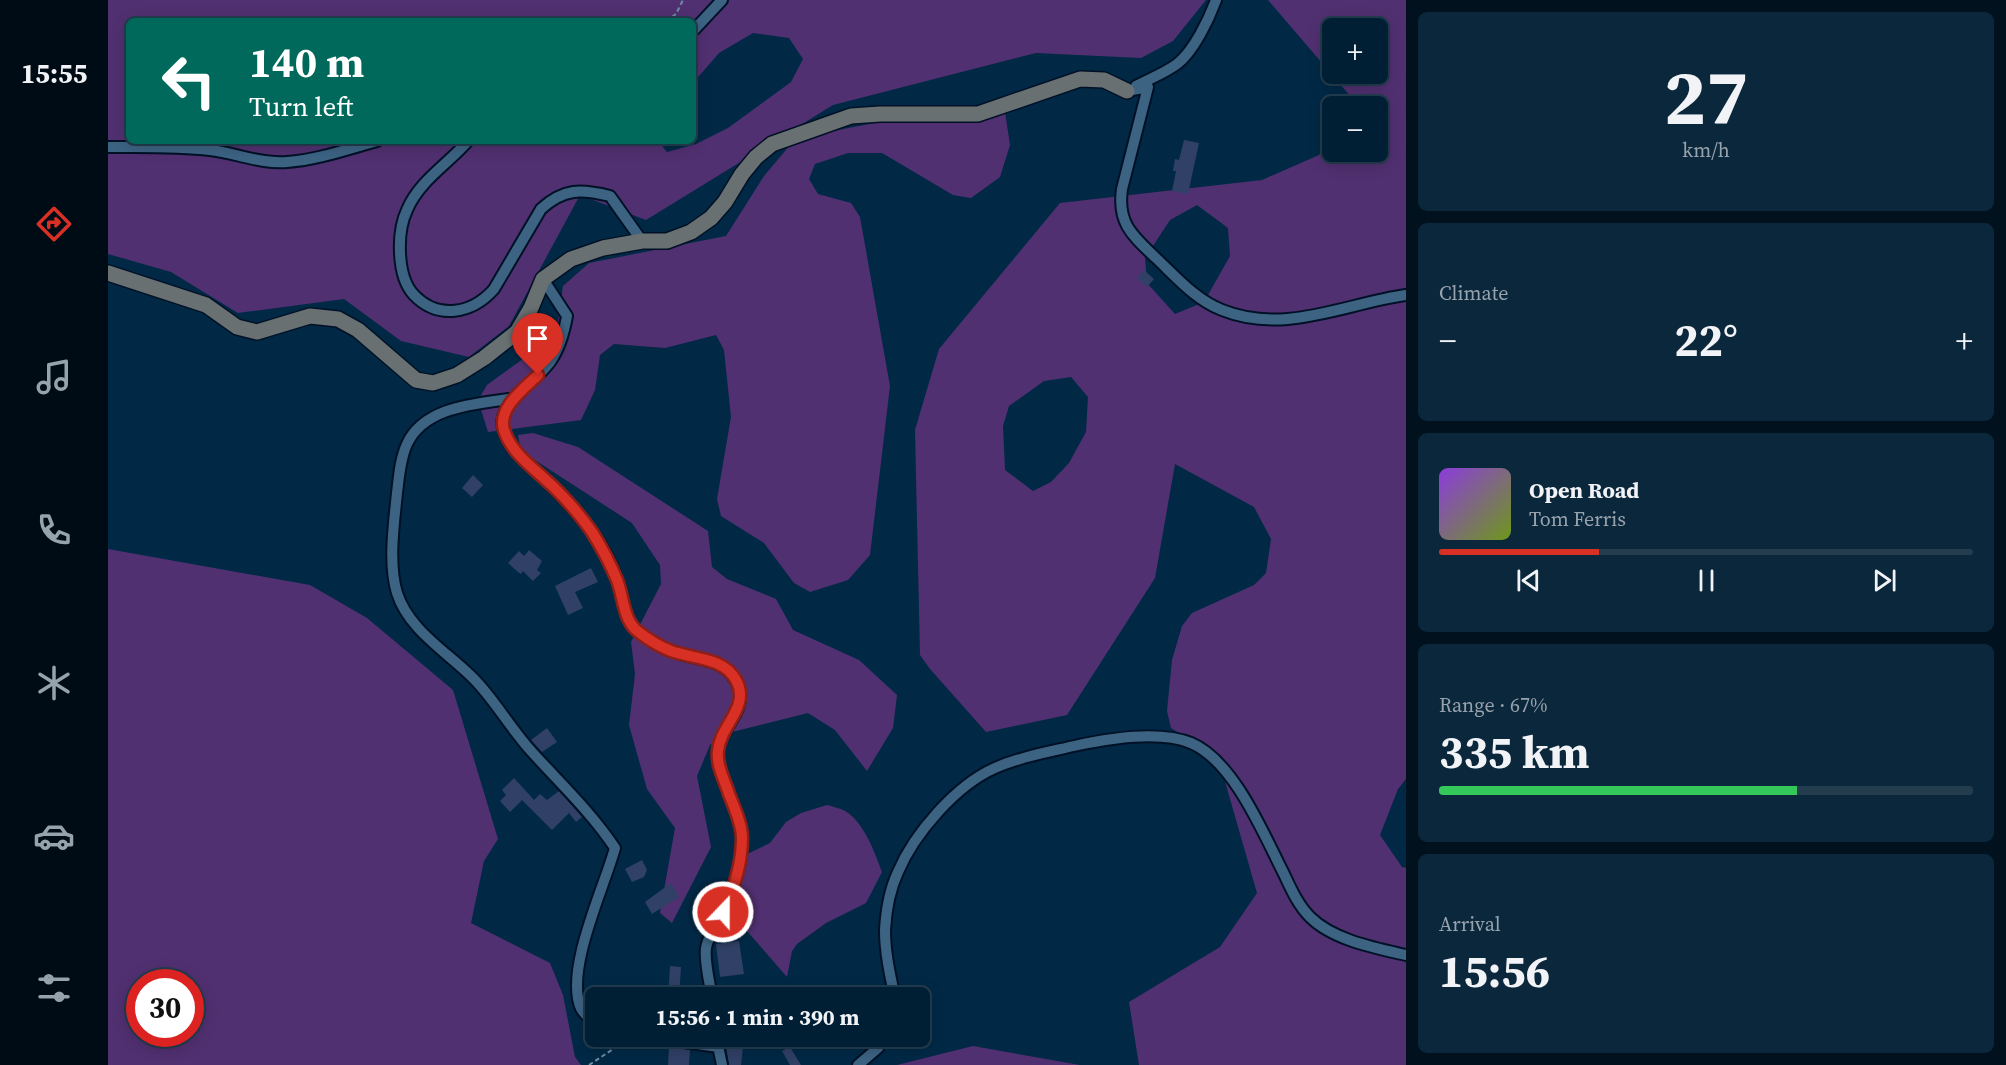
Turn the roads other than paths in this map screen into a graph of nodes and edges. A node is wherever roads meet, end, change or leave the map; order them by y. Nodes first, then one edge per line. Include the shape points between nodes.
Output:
1 (722, 0) edge
2 (1216, 0) edge
3 (696, 28) edge
4 (1127, 91) junction
5 (366, 144) edge
6 (465, 144) edge
7 (108, 147) edge
8 (642, 241) junction
9 (108, 273) edge
10 (543, 279) junction
11 (1406, 296) edge
12 (515, 398) junction
13 (1406, 955) edge
14 (711, 987) edge
15 (892, 987) edge
16 (585, 1013) edge
17 (718, 1047) edge
18 (879, 1047) edge
19 (722, 1065) edge
20 (858, 1065) edge

1 - 3 street
2 - 4 street via 1184,58
4 - 8 street via 1104,80 1080,79 978,114 851,116 772,144 749,165 711,218 691,232 667,241
4 - 11 street via 1148,87 1122,189 1123,217 1142,245 1196,294 1220,310 1262,320 1292,320
5 - 7 street via 287,162 266,162 210,150
6 - 8 street via 425,182 407,209 400,239 400,258 412,294 432,308 450,312 470,308 486,298 541,209 568,192 587,190 610,196
8 - 10 street via 571,258
9 - 10 street via 206,305 237,327 257,332 310,316 338,319 358,330 416,380 433,383 457,375 518,332
10 - 12 street via 567,316 563,340 549,363
12 - 14 street via 503,416 503,429 524,462 549,483 590,530 619,584 627,618 638,632 671,651 712,661 728,670 739,688 739,706 717,753 743,836 731,894 706,947
12 - 16 street via 447,410 418,427 406,444 392,544 397,593 429,640 476,682 615,848 588,928 576,987
13 - 15 street via 1349,939 1310,917 1232,779 1208,753 1171,738 1141,737 1091,742 1034,755 994,768 962,788 925,827 898,872 885,930
17 - 19 street
18 - 20 street

